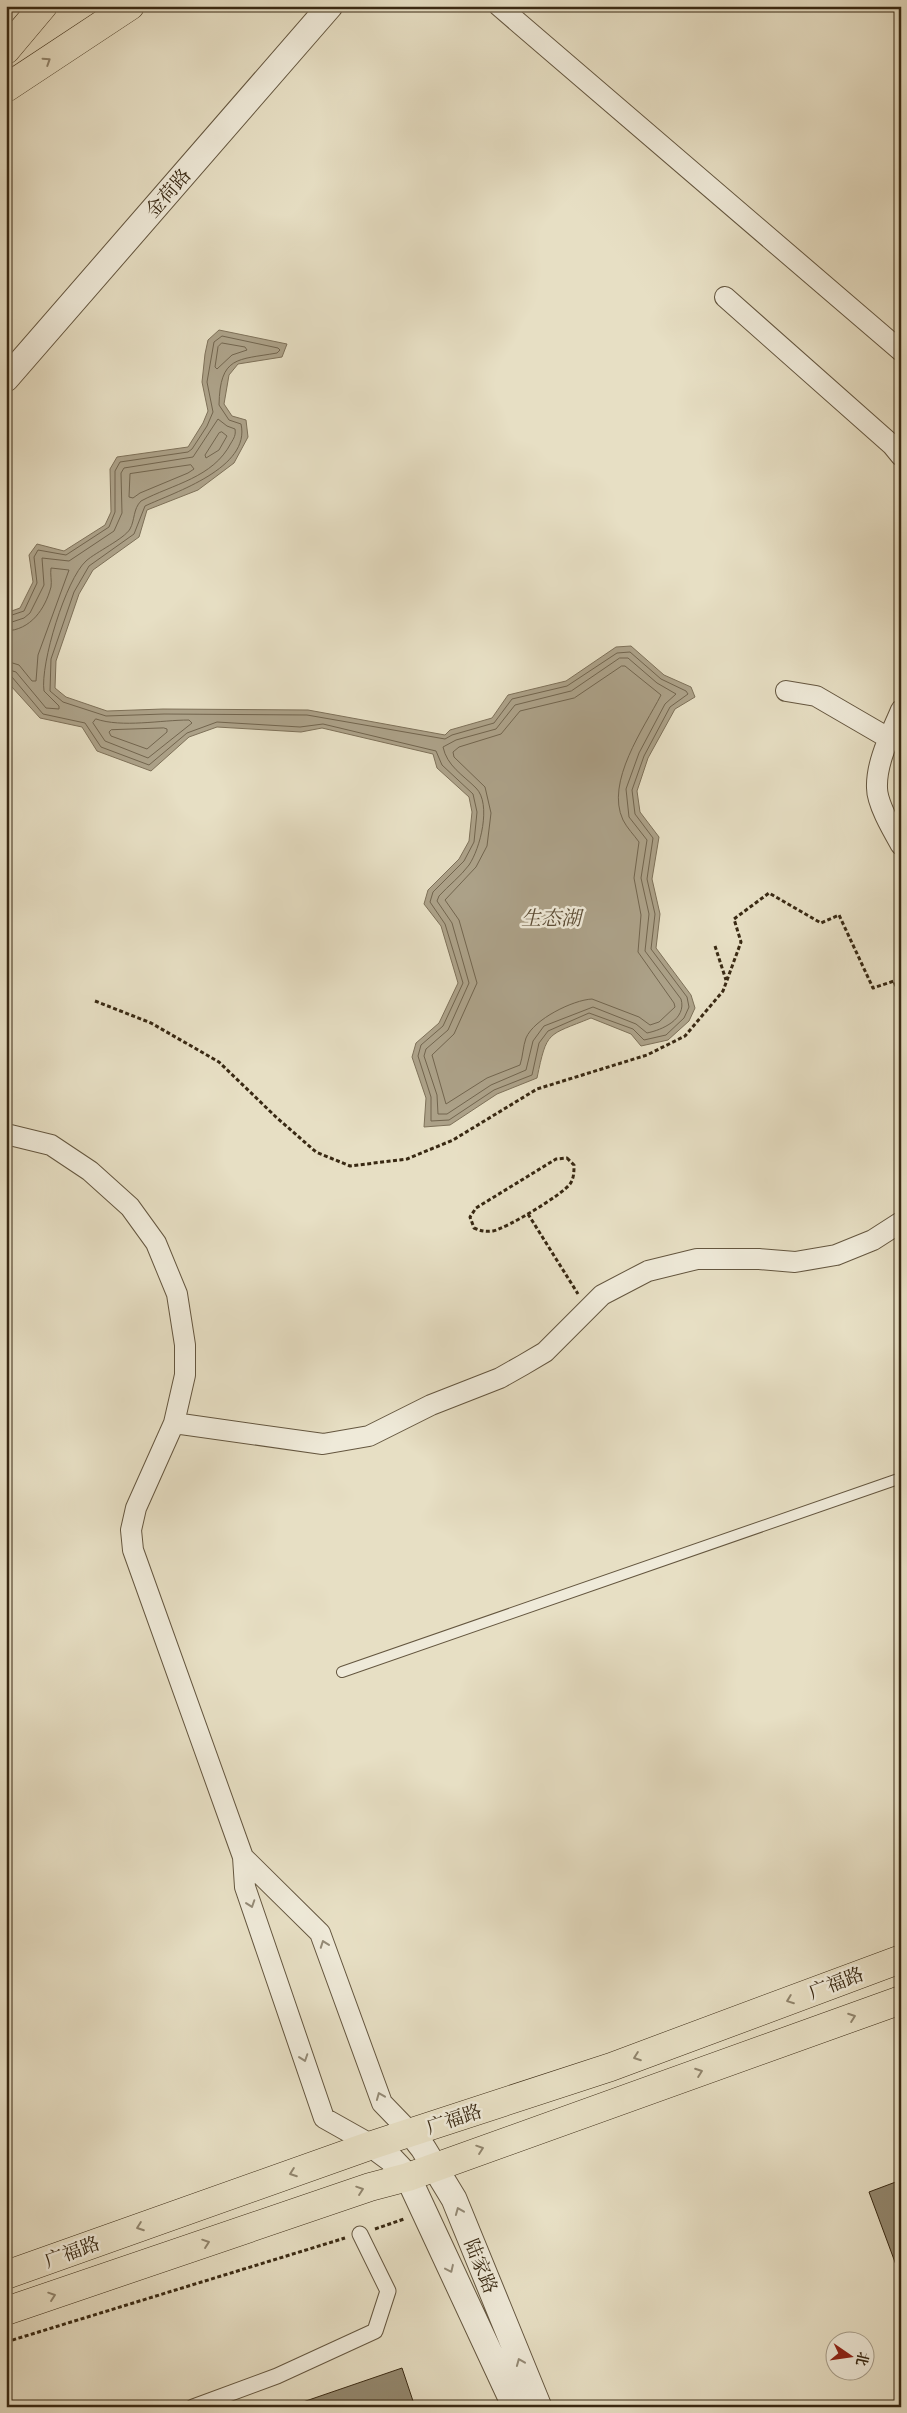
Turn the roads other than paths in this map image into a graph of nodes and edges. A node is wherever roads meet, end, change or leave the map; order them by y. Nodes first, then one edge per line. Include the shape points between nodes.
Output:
1 (43, 6) edge
2 (130, 6) edge
3 (330, 6) edge
4 (499, 6) edge
5 (6, 50) edge
6 (6, 88) edge
7 (725, 297) dead end
8 (901, 351) edge
9 (6, 379) edge
10 (901, 456) edge
11 (786, 691) dead end
12 (901, 710) edge
13 (890, 739) junction
14 (901, 845) edge
15 (6, 1134) edge
16 (901, 1222) edge
17 (174, 1424) junction
18 (901, 1478) edge
19 (342, 1672) dead end
20 (244, 1857) junction
21 (901, 1959) edge
22 (901, 2000) edge
23 (411, 2133) junction
24 (372, 2145) junction
25 (434, 2166) junction
26 (408, 2177) junction
27 (360, 2234) road end
28 (6, 2274) edge
29 (6, 2311) edge
30 (192, 2407) edge
31 (515, 2407) edge
32 (539, 2407) edge

1 - 5 main road
6 -> 2 main road
3 - 9 street, 金荷路
4 - 8 street
7 - 10 street
11 - 13 street via 816,696
12 - 13 street
13 - 14 street via 878,769 877,790
15 - 17 street via 51,1145 90,1171 130,1207 156,1242 177,1294 185,1345 185,1375
16 - 17 street via 873,1240 836,1255 794,1262 697,1259 648,1271 602,1295 545,1352 500,1378 431,1405 369,1436 323,1444
17 - 20 street via 136,1508 131,1530 133,1550
18 - 19 lane
23 -> 20 street via 382,2103 320,1933
20 -> 24 street via 245,1887 324,2118
21 -> 23 main road, 广福路 via 611,2067
25 -> 22 main road, 广福路
23 - 24 main road, 广福路
23 - 25 street, 陆家路
24 - 26 street, 陆家路
24 -> 28 main road, 广福路
25 - 26 main road, 广福路
32 -> 25 street, 陆家路 via 454,2199
29 -> 26 main road, 广福路 via 370,2187
26 -> 31 street, 陆家路
27 - 30 street via 388,2291 375,2331 277,2376

